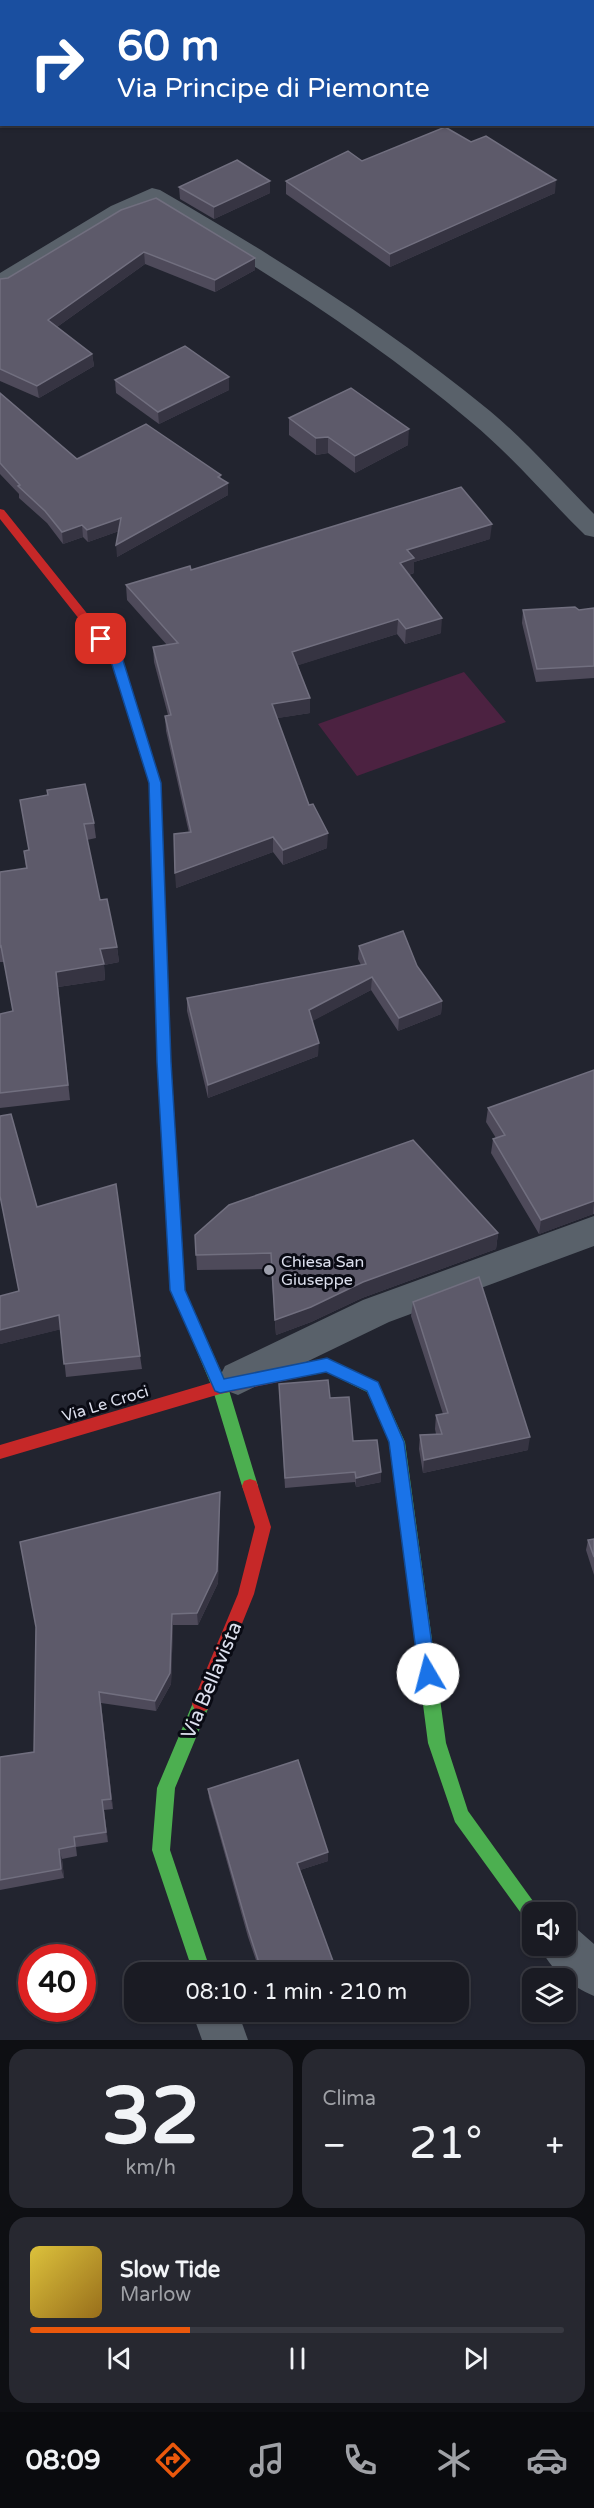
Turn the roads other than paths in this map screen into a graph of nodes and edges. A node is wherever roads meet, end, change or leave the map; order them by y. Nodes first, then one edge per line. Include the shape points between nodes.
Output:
1 (0, 283) edge
2 (0, 512) edge
3 (594, 529) edge
4 (594, 1231) edge
5 (220, 1387) junction
6 (0, 1452) edge
7 (523, 1902) edge
8 (574, 1956) edge
9 (199, 1962) edge
10 (594, 1973) edge
11 (219, 2022) edge
12 (225, 2040) edge

1 - 3 street via 118,211 152,195 254,254 420,370 482,418
2 - 5 street, Via Bellavista via 116,657 155,783 164,1062 178,1290
4 - 5 street via 376,1311
5 - 6 street, Via Le Croci
5 - 7 street, Via Le Croci via 327,1365 373,1387 396,1442 437,1743 461,1816
5 - 9 street, Via Bellavista via 263,1527 246,1594 166,1788 161,1850
8 - 10 street
11 - 12 street

